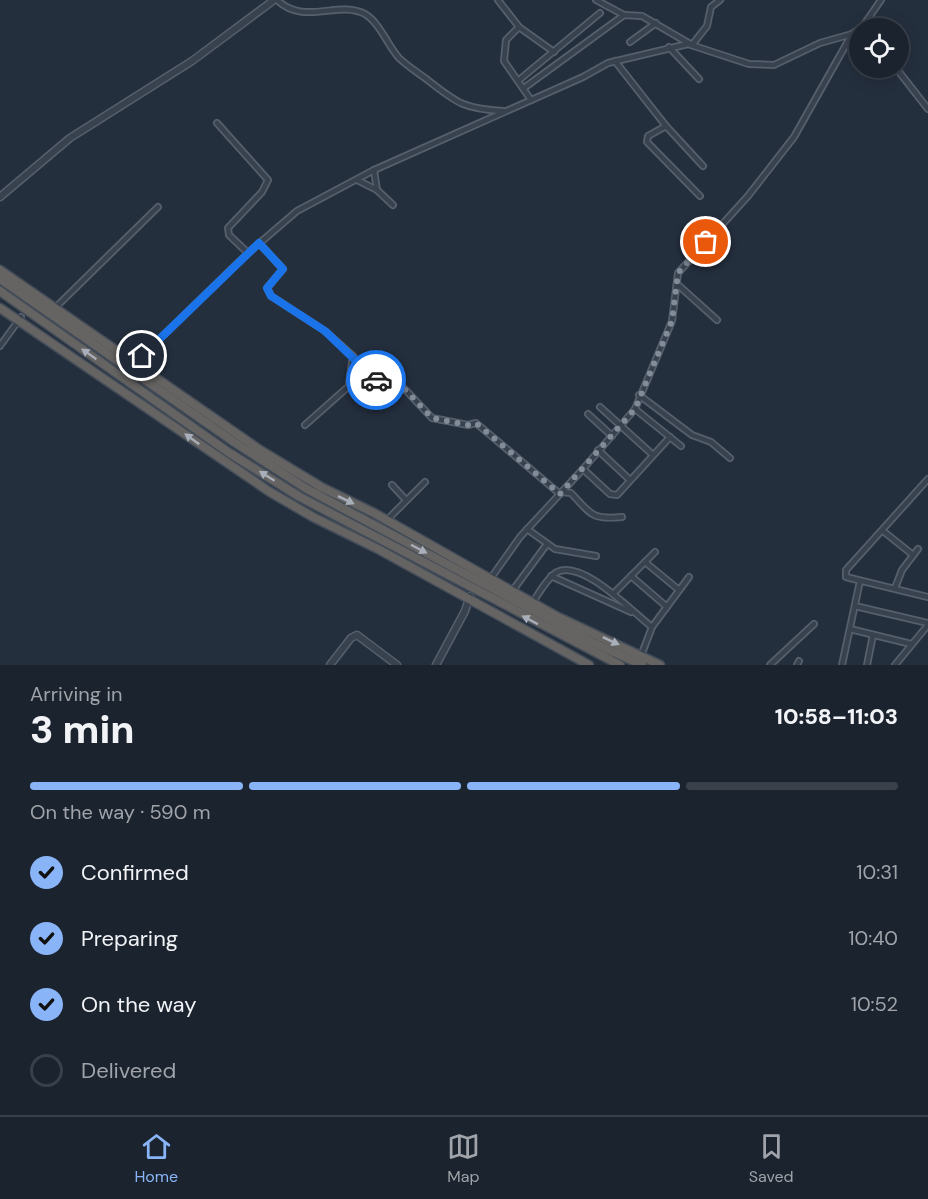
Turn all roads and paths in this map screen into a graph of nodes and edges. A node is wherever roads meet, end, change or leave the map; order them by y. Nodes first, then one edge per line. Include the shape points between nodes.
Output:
1 (275, 0) edge
2 (498, 0) edge
3 (596, 0) edge
4 (720, 0) edge
5 (881, 0) edge
6 (600, 14) dead end
7 (624, 15) junction
8 (870, 18) edge
9 (656, 23) junction
10 (519, 27) junction
11 (849, 35) edge
12 (849, 39) edge
13 (630, 42) dead end
14 (693, 45) junction
15 (669, 47) junction
16 (554, 52) junction
17 (615, 61) junction
18 (904, 78) edge
19 (699, 79) dead end
20 (519, 80) junction
21 (524, 88) junction
22 (531, 100) junction
23 (928, 109) edge
24 (506, 111) junction
25 (217, 123) dead end
26 (666, 126) junction
27 (704, 166) dead end
28 (374, 171) junction
29 (357, 180) junction
30 (377, 190) junction
31 (700, 196) dead end
32 (0, 197) edge
33 (393, 205) dead end
34 (158, 207) dead end
35 (259, 243) junction
36 (248, 253) junction
37 (0, 270) edge
38 (0, 279) edge
39 (677, 284) junction
40 (0, 291) edge
41 (0, 308) edge
42 (56, 308) junction
43 (20, 319) junction
44 (717, 320) dead end
45 (0, 346) edge
46 (353, 356) junction
47 (135, 363) junction
48 (380, 367) dead end
49 (366, 371) junction
50 (392, 381) junction
51 (349, 383) junction
52 (639, 395) junction
53 (154, 400) junction
54 (600, 407) dead end
55 (148, 408) junction
56 (635, 409) junction
57 (588, 414) dead end
58 (305, 425) dead end
59 (620, 427) junction
60 (612, 436) junction
61 (670, 437) junction
62 (681, 446) dead end
63 (598, 450) junction
64 (653, 455) junction
65 (730, 458) dead end
66 (583, 469) junction
67 (630, 480) junction
68 (928, 480) edge
69 (425, 482) dead end
70 (392, 485) dead end
71 (561, 493) junction
72 (406, 500) junction
73 (622, 517) dead end
74 (387, 520) junction
75 (527, 529) junction
76 (883, 531) junction
77 (547, 544) junction
78 (918, 549) dead end
79 (655, 552) dead end
80 (913, 555) junction
81 (597, 556) dead end
82 (645, 561) junction
83 (485, 576) junction
84 (551, 576) junction
85 (631, 576) junction
86 (689, 577) dead end
87 (860, 581) junction
88 (895, 588) junction
89 (513, 590) junction
90 (680, 590) junction
91 (614, 593) junction
92 (928, 597) edge
93 (470, 598) junction
94 (533, 602) junction
95 (855, 606) junction
96 (667, 607) junction
97 (634, 613) junction
98 (814, 624) dead end
99 (928, 624) edge
100 (652, 627) junction
101 (850, 629) junction
102 (873, 635) junction
103 (911, 644) junction
104 (642, 660) edge
105 (330, 665) edge
106 (397, 665) edge
107 (436, 665) edge
108 (589, 665) edge
109 (620, 665) edge
110 (660, 665) edge
111 (770, 665) edge
112 (842, 665) edge
113 (867, 665) edge
114 (895, 665) edge

1 - 24 street via 302,13 356,10 368,16 400,59 442,93 458,103
1 - 32 street via 192,61 70,138
2 - 10 street
3 - 7 street
4 - 14 street via 711,8 707,27
5 - 8 street
6 - 16 street
7 - 9 street via 642,16
7 - 21 street
9 - 13 street
9 - 14 street
10 - 16 street
10 - 20 street via 506,40 504,61
11 - 14 street via 820,43 774,65 749,64
12 - 39 street via 794,137 678,273
14 - 15 street
15 - 17 street
15 - 19 street
16 - 20 street
17 - 22 street
17 - 26 street
18 - 23 street
20 - 21 street
21 - 22 street
22 - 24 street
24 - 28 street
25 - 36 street via 268,180 262,192 228,228 229,235
26 - 27 street
26 - 31 street via 648,136 646,142
28 - 29 street
28 - 30 street
29 - 30 street
29 - 35 street via 297,212
30 - 33 street
34 - 42 street
35 - 36 street
35 - 46 street via 283,269 267,288 271,296 325,331
36 - 47 street
37 - 42 highway
38 -> 104 highway via 307,489 594,643
39 - 44 street
39 - 52 street via 672,321 663,348
53 -> 40 highway
41 - 43 highway
42 - 47 highway
43 - 45 street
43 - 55 highway
46 - 49 street
46 - 51 street
47 -> 74 highway via 270,456
48 - 50 street
49 - 50 street via 380,381
49 - 51 street
50 - 71 street via 399,383 432,418 476,423
51 - 58 street
52 - 56 street
52 - 65 street via 692,435 711,441
53 - 55 highway
109 -> 53 highway via 300,497
54 - 59 street
93 -> 55 highway via 313,518
56 - 59 street
56 - 61 street
57 - 60 street
59 - 60 street
59 - 64 street
60 - 63 street
61 - 62 street
61 - 64 street
63 - 66 street
63 - 67 street
64 - 67 street
66 - 67 street via 610,494 617,495
66 - 71 street
68 - 76 street
69 - 72 street
70 - 72 street
71 - 73 street via 571,493 588,514 601,519
71 - 75 street
72 - 74 street
74 - 83 highway
75 - 77 street
75 - 83 street
76 - 80 street
76 - 87 street via 846,570 846,578
77 - 81 street
77 - 89 street
78 - 80 street
79 - 82 street
80 - 88 street
82 - 85 street
82 - 90 street
83 - 89 highway
84 - 91 street via 567,570 599,582
84 - 94 street
84 - 97 street
85 - 91 street
85 - 96 street
86 - 90 street
87 - 88 street
87 - 95 street
88 - 92 street
89 - 94 highway
90 - 96 street
91 - 97 street
93 - 107 street
93 - 108 highway
94 -> 104 highway
95 - 99 street
95 - 101 street
96 - 100 street
97 - 100 street
98 - 111 street
99 - 103 street
100 - 104 street
101 - 102 street
101 - 112 street
102 - 103 street
102 - 113 street
103 - 114 street
104 - 110 highway
105 - 106 street via 357,635

